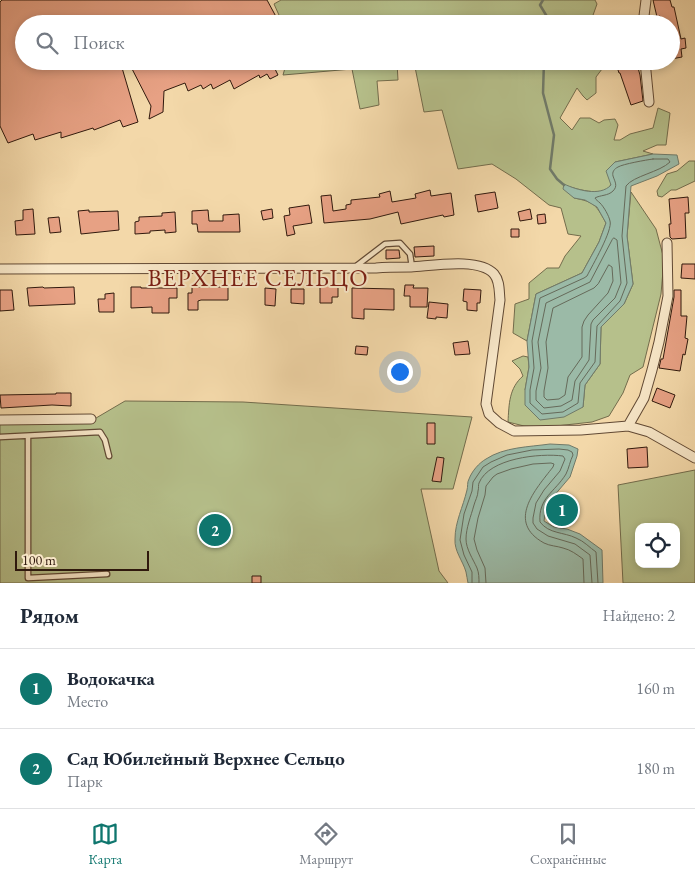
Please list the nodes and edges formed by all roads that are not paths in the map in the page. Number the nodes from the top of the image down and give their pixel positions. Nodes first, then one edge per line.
1 (646, 0) edge
2 (644, 15) edge
3 (646, 70) edge
4 (649, 102) dead end
5 (667, 243) dead end
6 (412, 267) junction
7 (354, 268) junction
8 (0, 269) edge
9 (91, 419) dead end
10 (0, 420) edge
11 (628, 426) junction
12 (28, 436) junction
13 (0, 437) edge
14 (109, 456) dead end
15 (695, 458) edge
16 (107, 574) dead end

1 - 2 street
3 - 4 street
5 - 11 street
6 - 7 street
6 - 7 lane
6 - 11 street
7 - 8 street
9 - 10 street
11 - 15 street
12 - 13 lane
12 - 14 lane
12 - 16 lane

